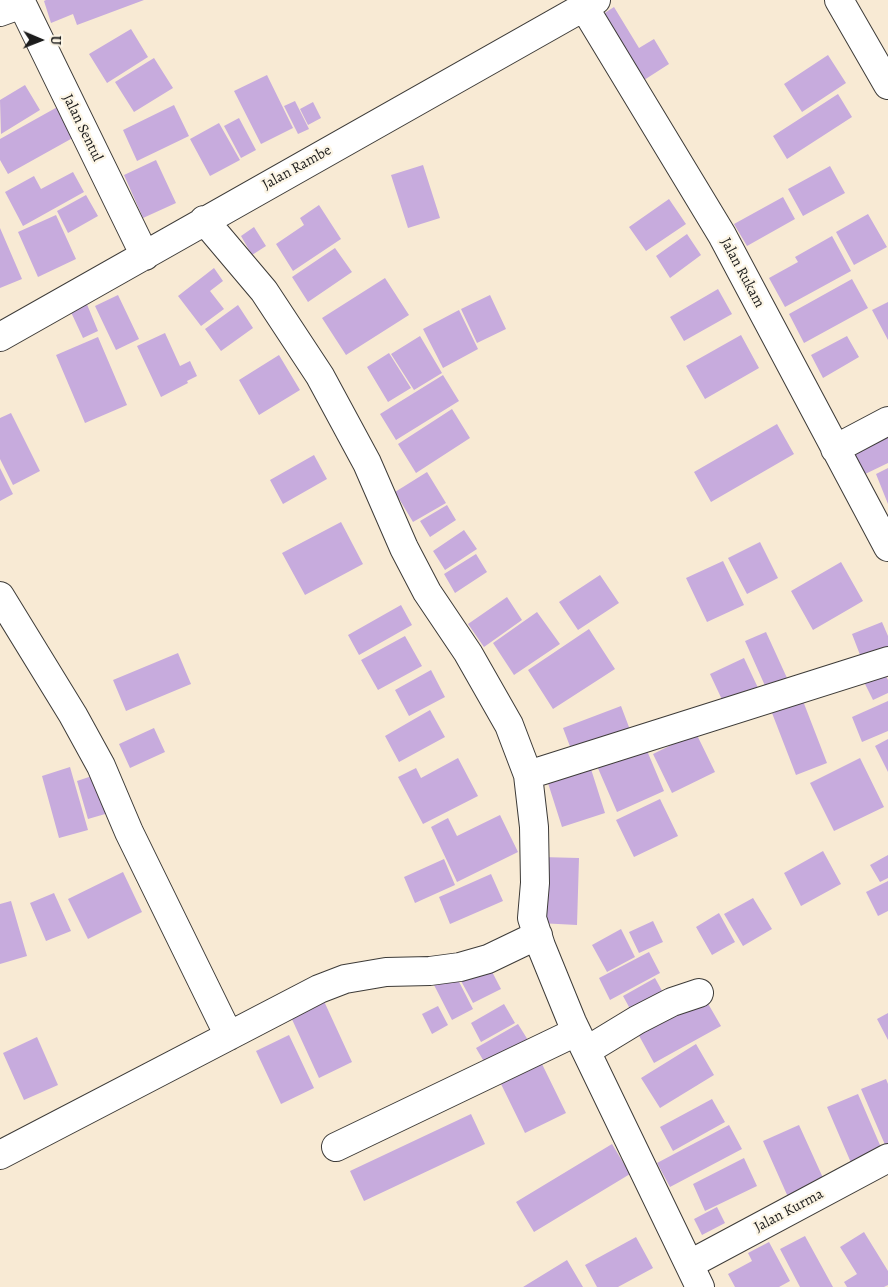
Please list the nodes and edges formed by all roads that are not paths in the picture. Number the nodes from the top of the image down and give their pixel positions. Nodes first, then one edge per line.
1 (839, 0) edge
2 (590, 3) edge
3 (14, 5) edge
4 (888, 85) edge
5 (204, 220) junction
6 (145, 256) junction
7 (0, 338) edge
8 (888, 422) edge
9 (835, 449) junction
10 (888, 547) edge
11 (0, 596) edge
12 (888, 661) edge
13 (528, 775) junction
14 (538, 935) junction
15 (698, 993) dead end
16 (229, 1036) junction
17 (581, 1041) junction
18 (336, 1147) dead end
19 (0, 1156) edge
20 (888, 1158) edge
21 (695, 1276) edge

1 - 4 street
2 - 5 street, Jalan Rambe
2 - 9 street, Jalan Rukam
3 - 6 street, Jalan Sentul
5 - 6 street, Jalan Rambe
5 - 13 street
6 - 7 street, Jalan Rambe
8 - 9 street
9 - 10 street, Jalan Rukam
11 - 16 street
12 - 13 street
13 - 14 street
14 - 16 street
14 - 17 street
15 - 17 street
16 - 19 street
17 - 18 street
17 - 21 street
20 - 21 street, Jalan Kurma

